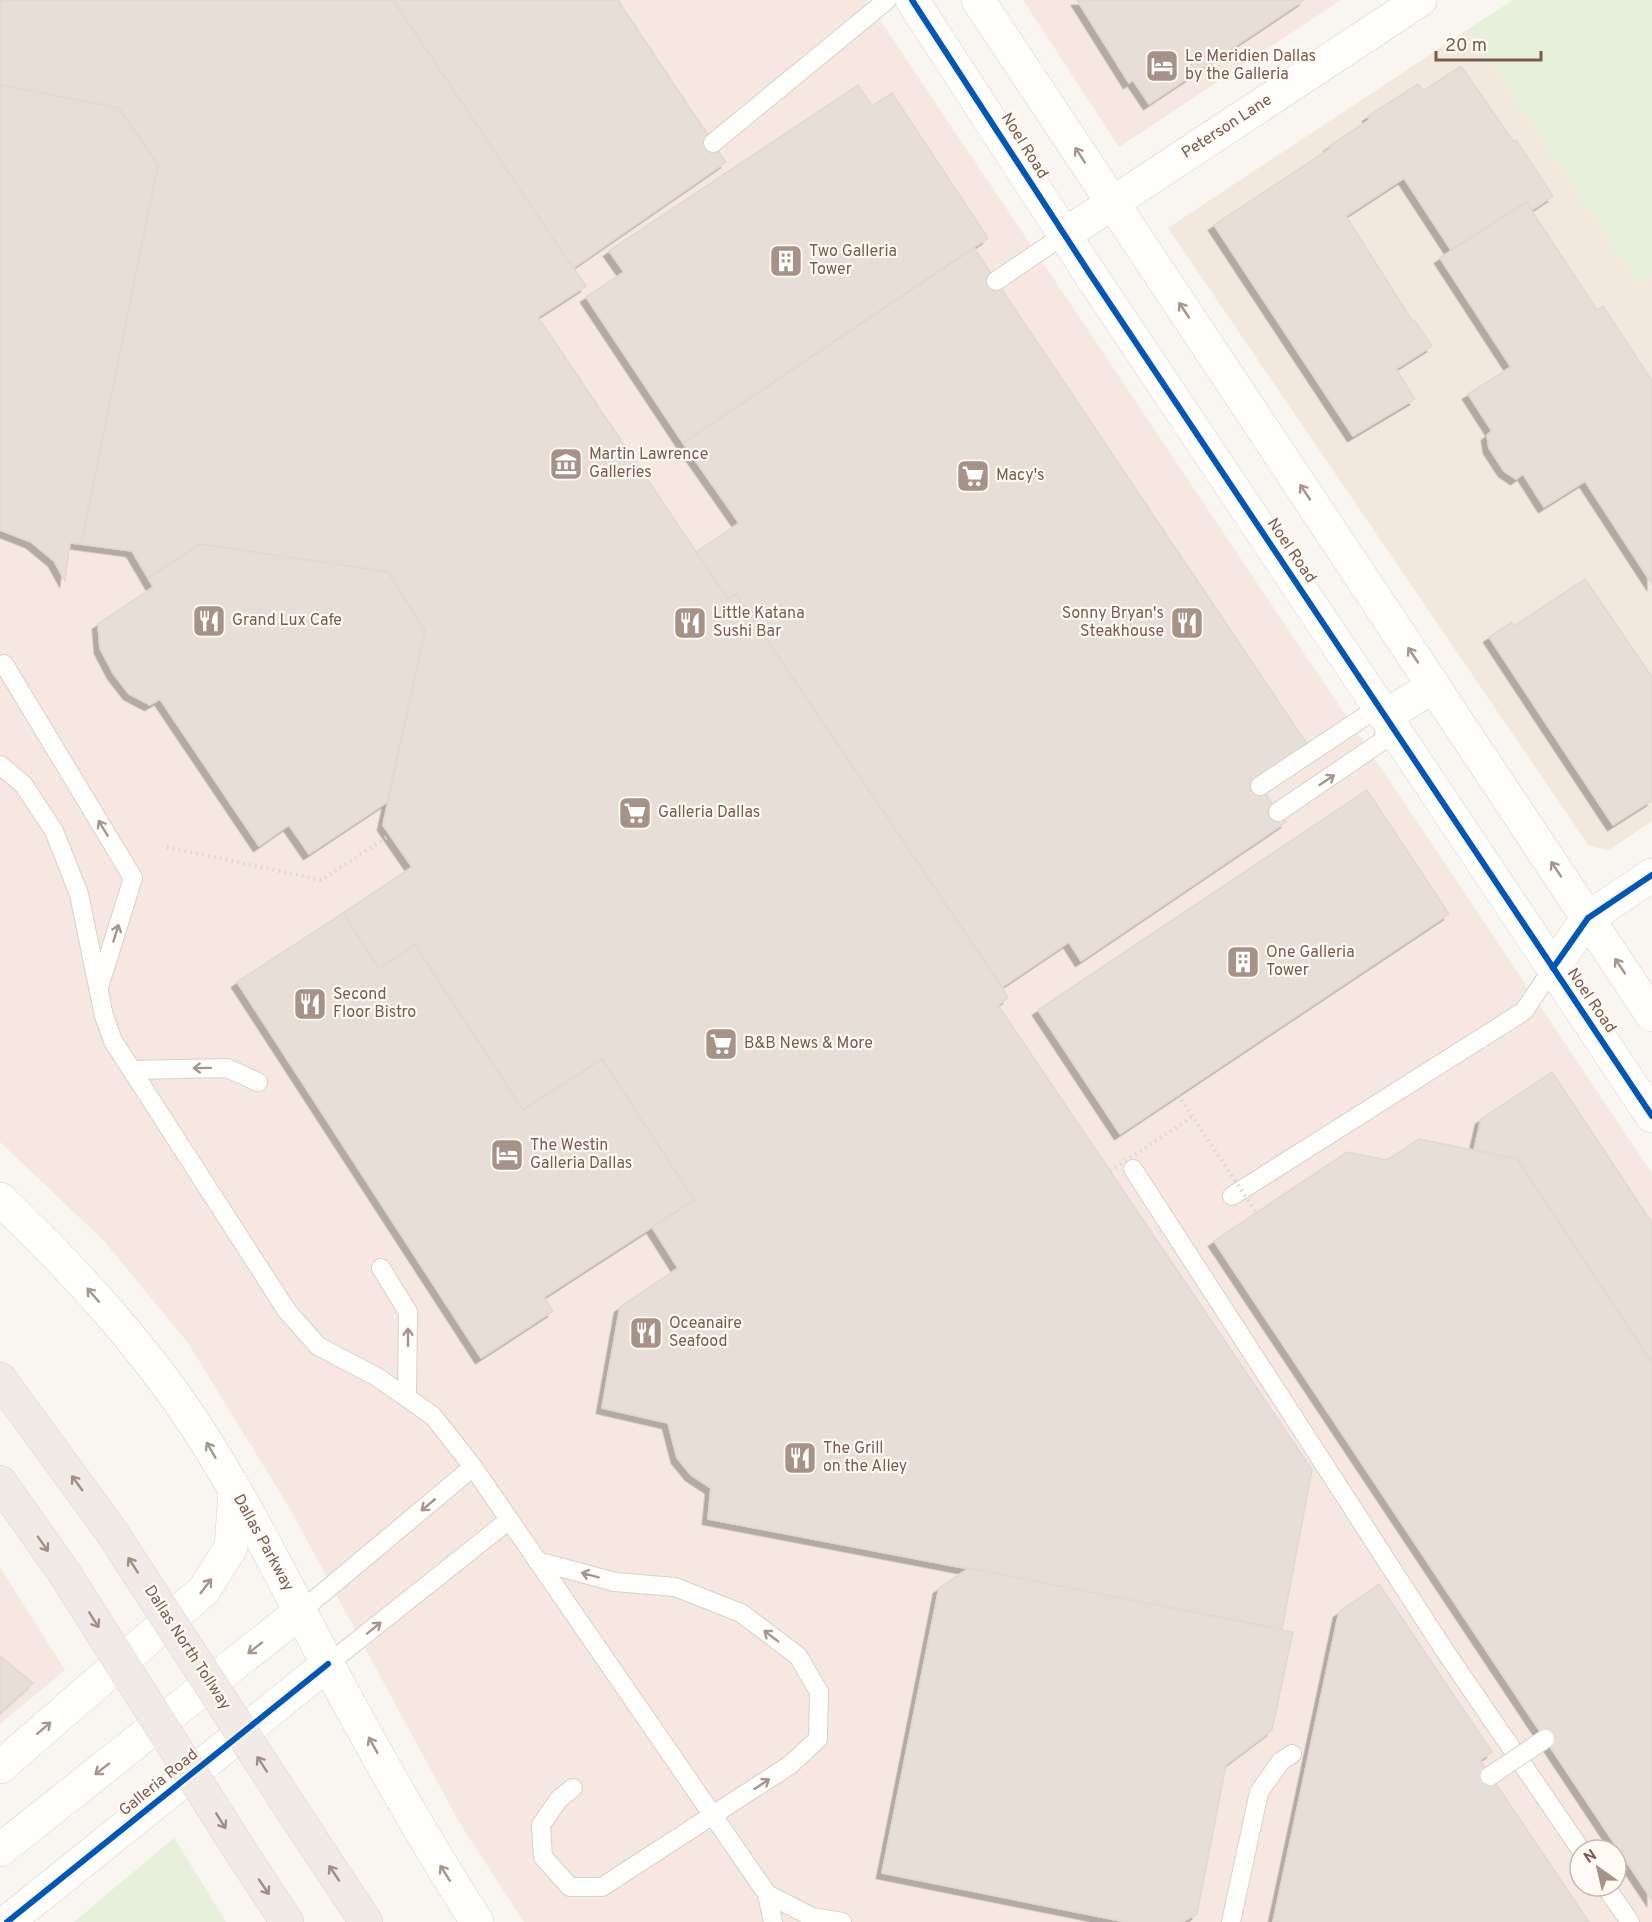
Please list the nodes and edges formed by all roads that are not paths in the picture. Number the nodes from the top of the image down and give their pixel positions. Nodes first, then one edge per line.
1 (887, 0) edge
2 (912, 0) edge
3 (978, 0) edge
4 (1420, 0) edge
5 (713, 143) dead end
6 (1113, 203) junction
7 (1064, 235) junction
8 (996, 281) dead end
9 (4, 664) dead end
10 (1434, 686) junction
11 (1385, 716) junction
12 (0, 765) edge
13 (1260, 786) dead end
14 (1278, 812) dead end
15 (1652, 875) edge
16 (1588, 918) junction
17 (1553, 968) junction
18 (99, 989) junction
19 (1652, 1015) edge
20 (132, 1070) junction
21 (258, 1082) dead end
22 (1652, 1116) edge
23 (1133, 1169) dead end
24 (1232, 1196) dead end
25 (0, 1199) edge
26 (381, 1268) dead end
27 (0, 1379) edge
28 (407, 1396) junction
29 (473, 1467) junction
30 (0, 1482) edge
31 (235, 1492) junction
32 (509, 1520) junction
33 (537, 1561) junction
34 (300, 1612) junction
35 (328, 1664) junction
36 (1545, 1739) dead end
37 (1292, 1754) dead end
38 (0, 1767) edge
39 (1491, 1776) dead end
40 (573, 1788) dead end
41 (713, 1816) junction
42 (1573, 1838) edge
43 (0, 1850) edge
44 (767, 1894) junction
45 (1613, 1898) edge
46 (813, 1919) edge
47 (7, 1922) edge
48 (287, 1922) edge
49 (366, 1922) edge
50 (477, 1922) edge
51 (773, 1922) edge
52 (842, 1922) edge
53 (1231, 1922) edge
54 (1630, 1922) edge

1 - 5 lane
2 - 7 street, Noel Road
6 -> 3 street
4 - 6 street, Peterson Lane
6 - 7 street, Peterson Lane
10 -> 6 street
7 - 8 lane
7 - 11 street, Noel Road
18 -> 9 lane
10 - 11 street
16 -> 10 street
11 - 13 lane
14 -> 11 lane
11 - 17 street, Noel Road
12 - 18 lane
15 - 16 street
16 - 17 street
19 -> 16 street
17 - 22 street, Noel Road
17 - 24 lane
18 - 20 lane
21 -> 20 lane
20 - 28 lane
23 - 42 lane
31 -> 25 street, Dallas Parkway
28 -> 26 lane
49 -> 27 highway, Dallas North Tollway, bridge
28 - 29 lane
29 - 32 lane
29 -> 34 lane
30 -> 48 highway, bridge
31 - 34 street, Dallas Parkway
38 -> 31 street
32 - 33 lane
35 -> 32 lane, Galleria Road
33 - 41 lane
41 -> 33 lane
34 - 35 street, Dallas Parkway
34 -> 43 street
35 - 47 street, Galleria Road
50 -> 35 street, Dallas Parkway
36 - 39 lane, bridge
37 - 53 lane
40 - 41 lane
41 - 44 lane
44 - 46 lane
44 - 51 lane
45 - 54 lane
46 - 52 lane

